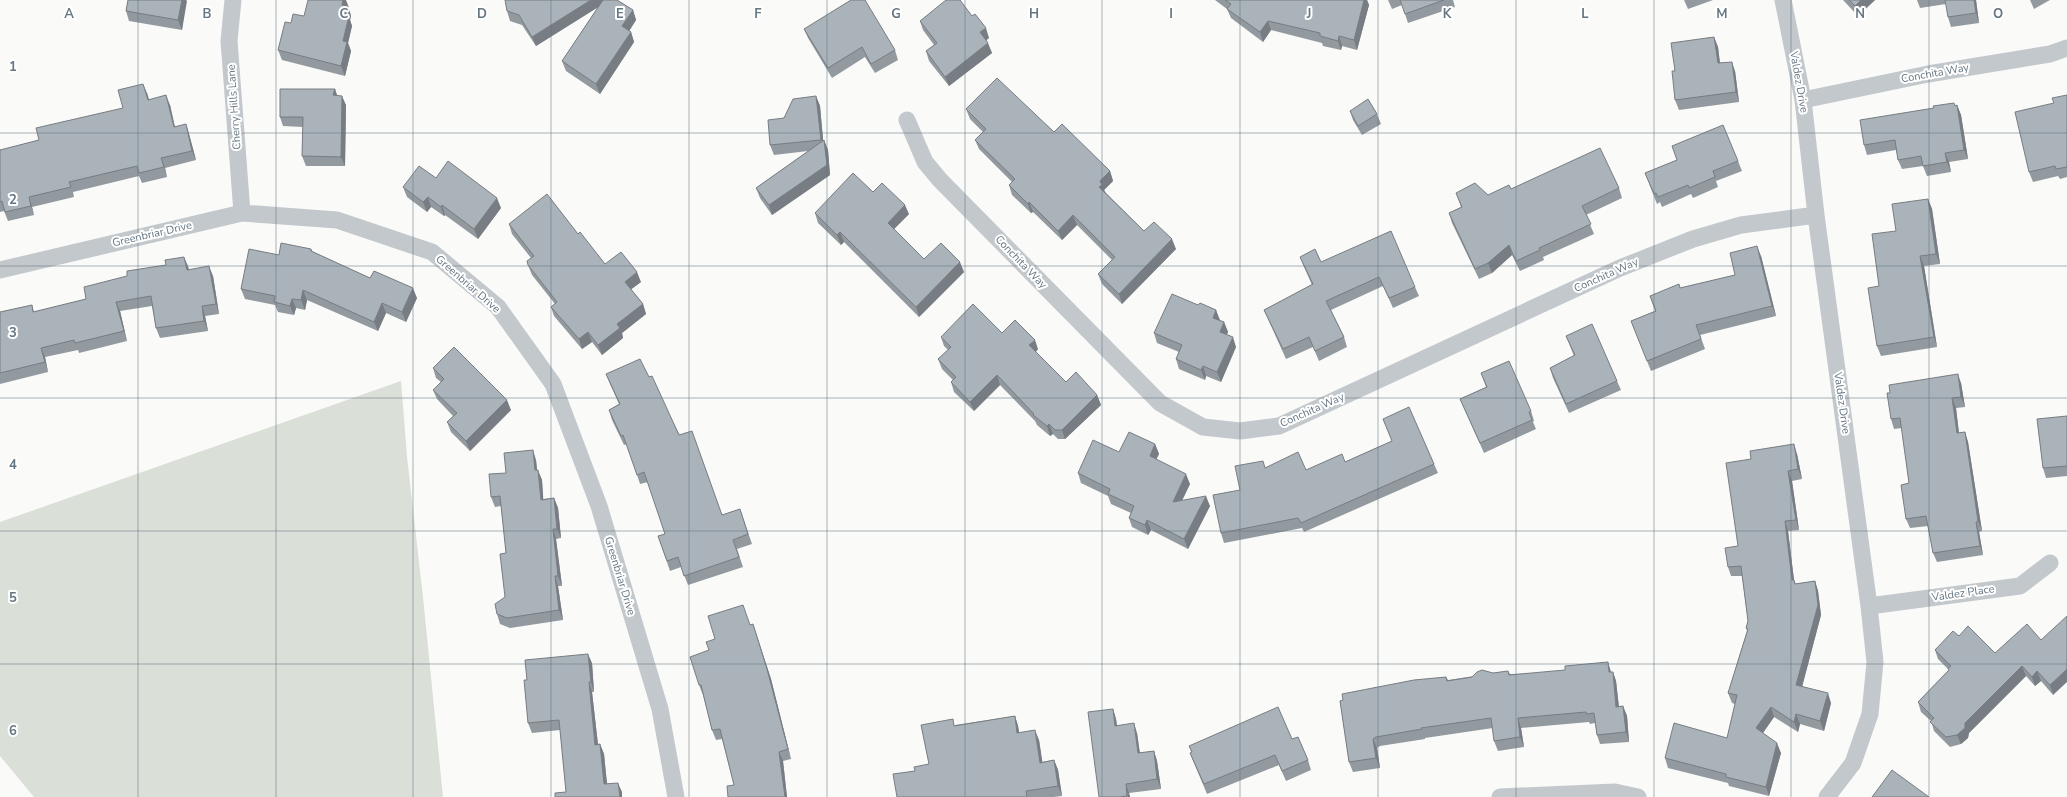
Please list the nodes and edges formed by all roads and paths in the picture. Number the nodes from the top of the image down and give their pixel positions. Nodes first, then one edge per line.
1 (233, 0) edge
2 (1783, 0) edge
3 (2067, 48) edge
4 (1803, 100) junction
5 (907, 120) dead end
6 (242, 213) junction
7 (1816, 215) junction
8 (0, 270) edge
9 (2050, 563) dead end
10 (1869, 606) junction
11 (676, 797) edge
12 (1500, 797) edge
13 (1638, 797) edge
14 (1827, 797) edge

1 - 6 street, Cherry Hills Lane
2 - 4 street, Valdez Drive
3 - 4 street, Conchita Way
4 - 7 street, Valdez Drive
5 - 7 street, Conchita Way
6 - 8 street, Greenbriar Drive
6 - 11 street, Greenbriar Drive
7 - 10 street, Valdez Drive
9 - 10 street, Valdez Place
10 - 14 street, Valdez Drive
12 - 13 street

